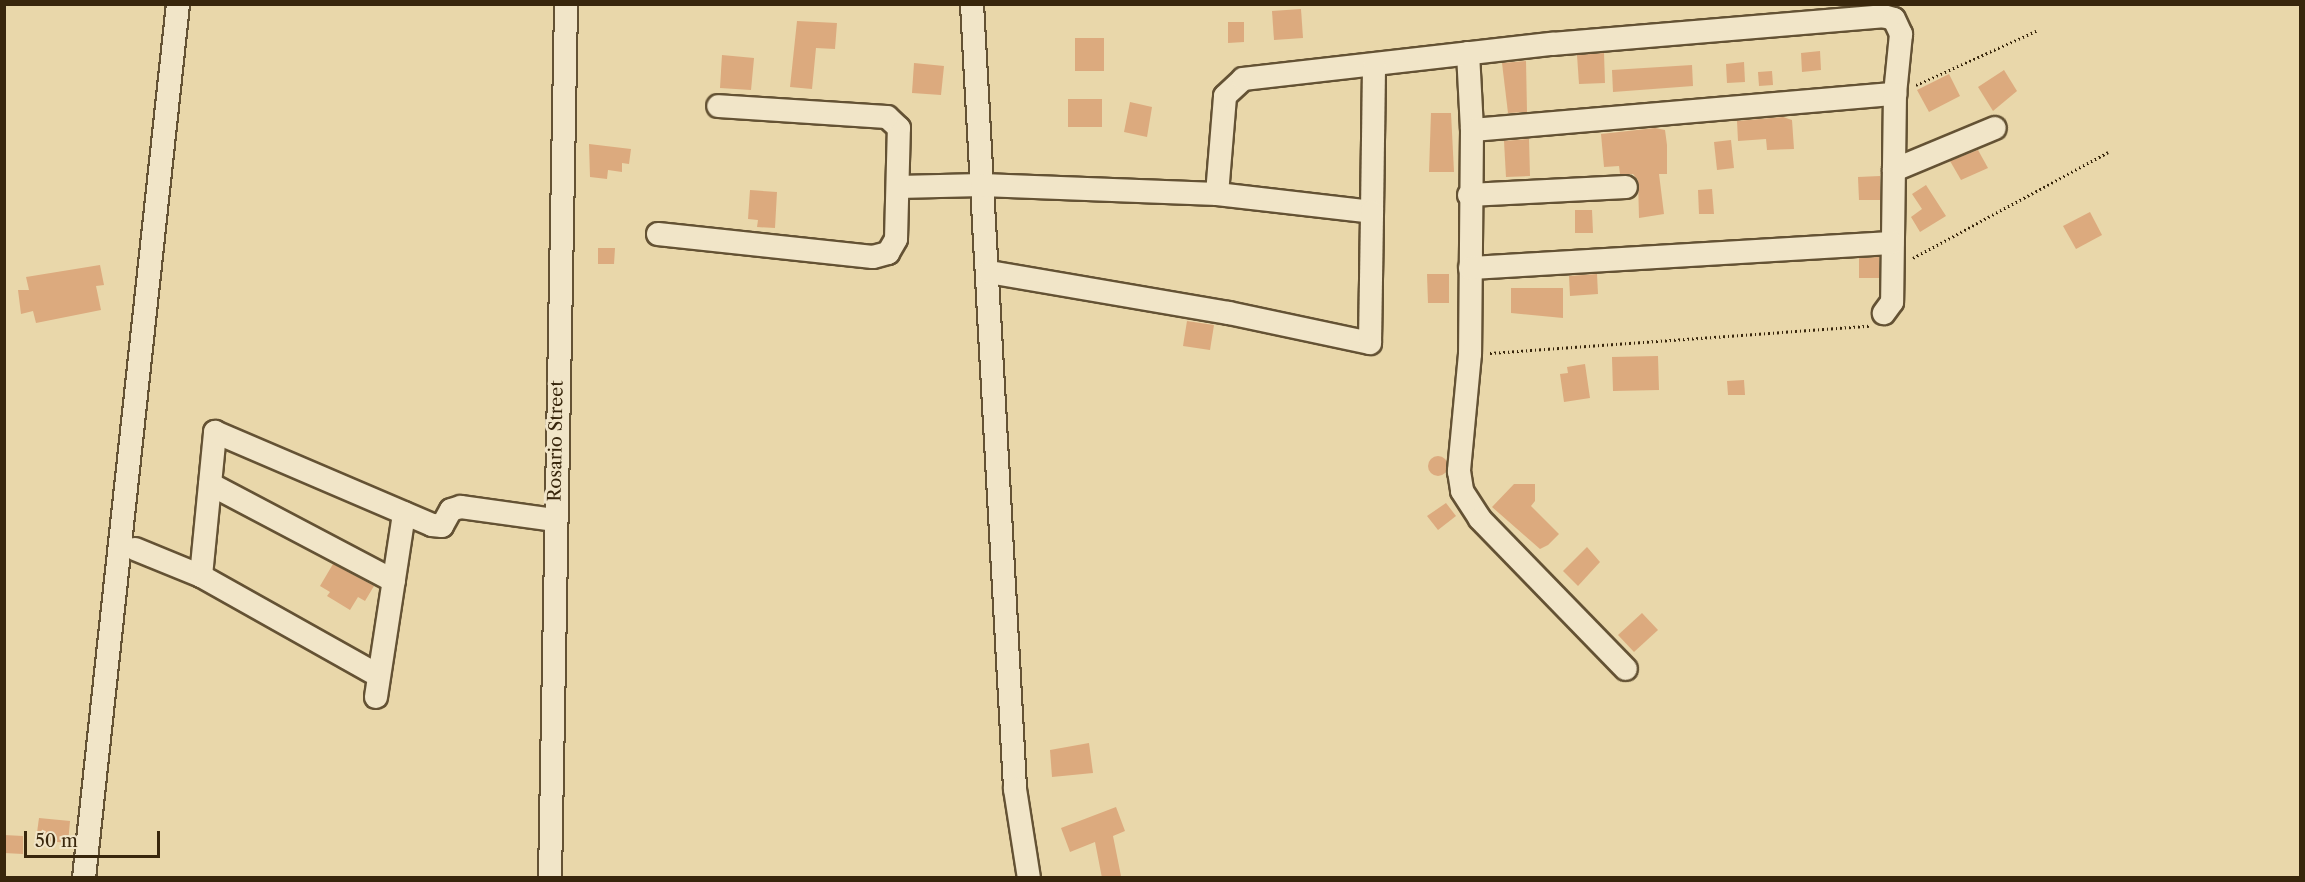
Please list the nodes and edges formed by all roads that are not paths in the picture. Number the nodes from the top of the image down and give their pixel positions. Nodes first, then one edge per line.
1 (178, 4) edge
2 (566, 4) edge
3 (972, 4) edge
4 (1468, 54) junction
5 (1374, 66) junction
6 (1895, 94) junction
7 (718, 106) dead end
8 (1995, 128) dead end
9 (1472, 130) junction
10 (1894, 170) junction
11 (982, 184) junction
12 (898, 187) junction
13 (1626, 188) dead end
14 (1217, 194) junction
15 (1469, 195) junction
16 (1372, 212) junction
17 (658, 234) dead end
18 (1892, 243) junction
19 (1470, 268) junction
20 (989, 272) junction
21 (1884, 314) road end
22 (210, 484) junction
23 (404, 513) junction
24 (555, 520) junction
25 (135, 549) dead end
26 (201, 576) junction
27 (394, 581) junction
28 (1626, 669) dead end
29 (84, 878) edge
30 (550, 878) edge
31 (1029, 878) edge

1 - 29 street
2 - 24 street, Rosario Street
3 - 11 street
4 - 5 street
4 - 6 street
4 - 9 street
5 - 14 street
5 - 16 street
6 - 9 street
6 - 10 street
7 - 12 street
8 - 10 street
9 - 15 street
10 - 18 street
11 - 12 street
11 - 14 street
11 - 20 street
12 - 17 street
13 - 15 street
14 - 16 street
15 - 19 street
16 - 20 street
18 - 19 street
18 - 21 street
19 - 28 street
20 - 31 street
22 - 23 street
22 - 26 street
22 - 27 street
23 - 24 street
23 - 27 street
24 - 30 street, Rosario Street
25 - 26 street
26 - 27 street

